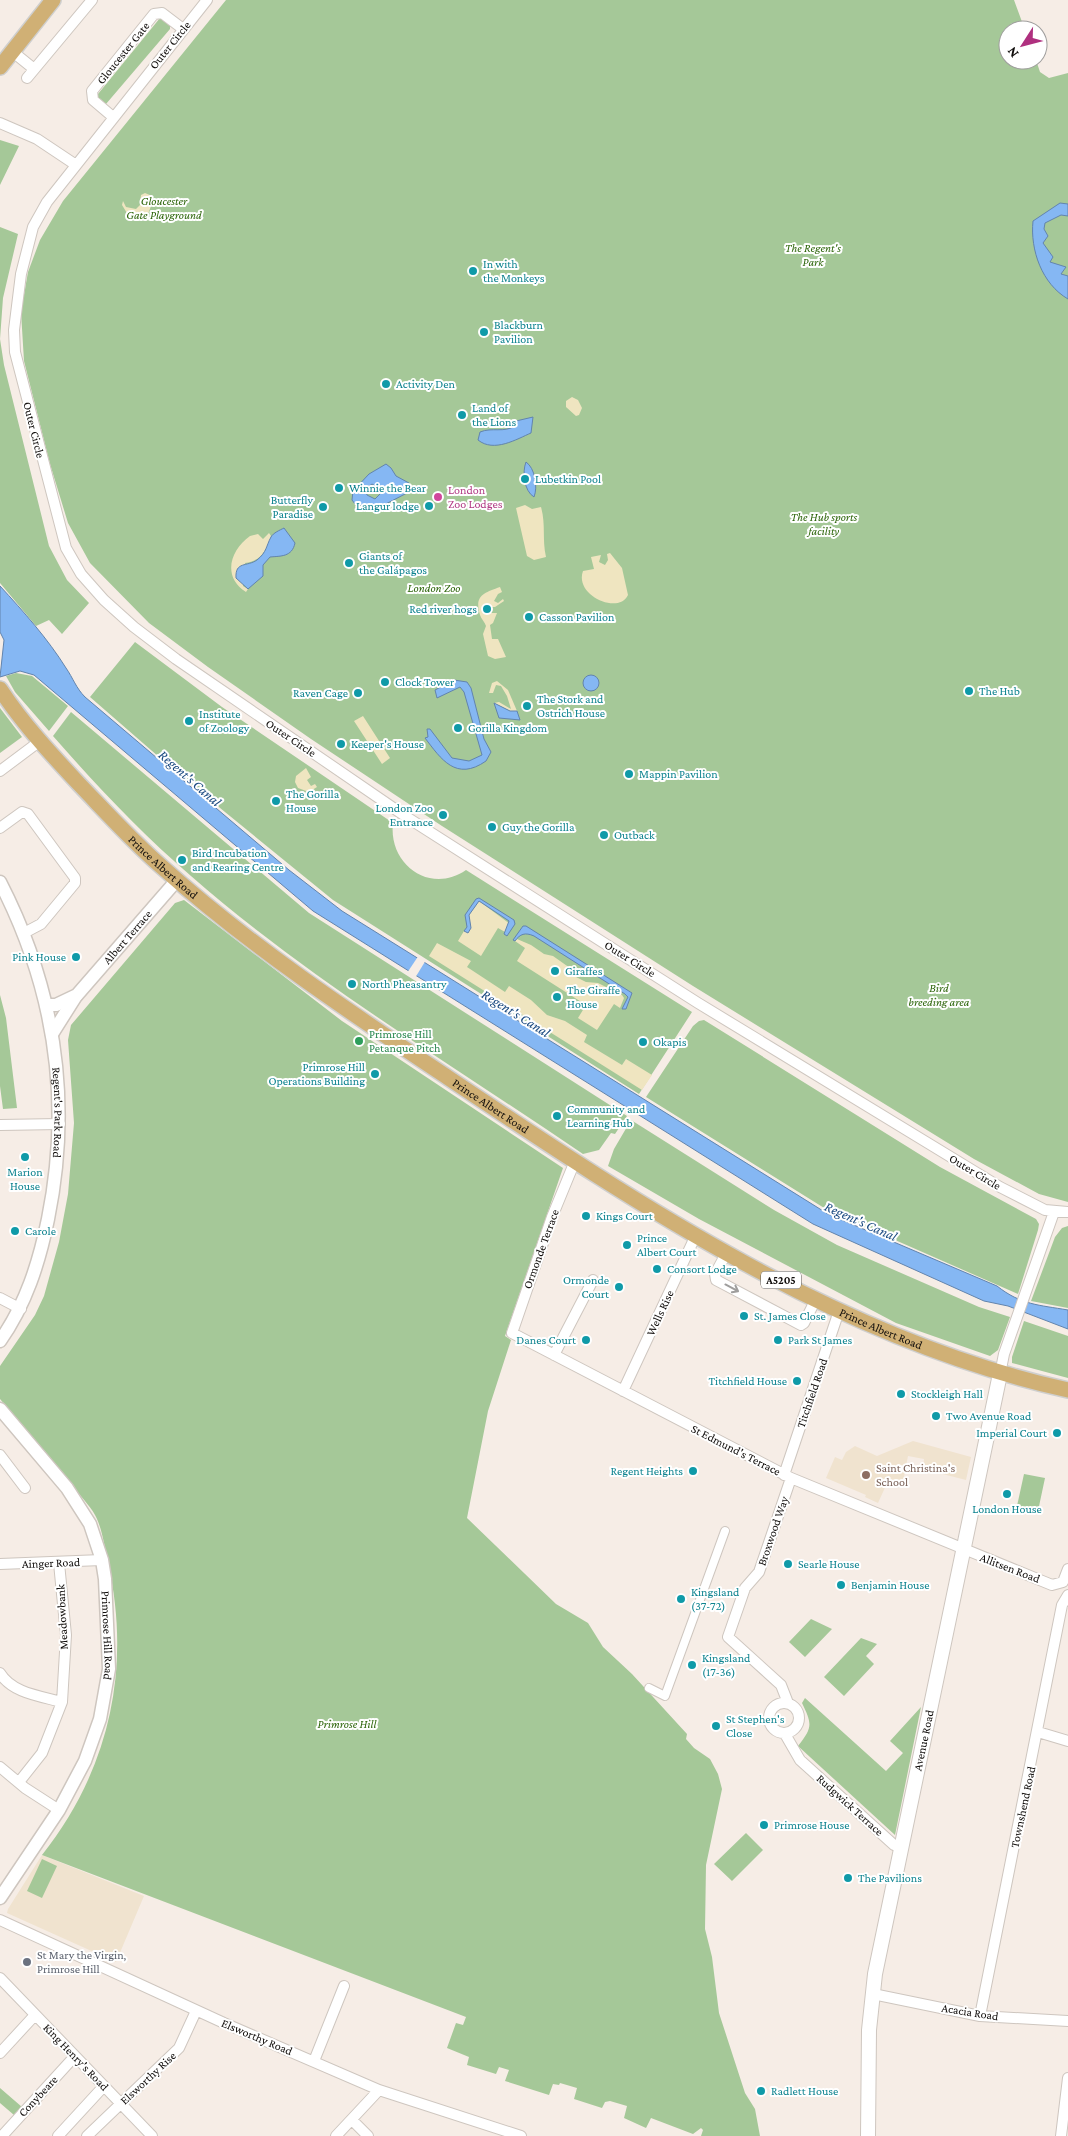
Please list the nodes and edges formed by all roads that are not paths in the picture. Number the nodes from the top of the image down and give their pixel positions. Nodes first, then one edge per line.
1 (54, 0) edge
2 (92, 0) edge
3 (207, 0) edge
4 (183, 29) junction
5 (13, 52) junction
6 (0, 68) edge
7 (34, 69) junction
8 (27, 78) dead end
9 (113, 117) junction
10 (0, 123) edge
11 (76, 165) junction
12 (0, 689) edge
13 (40, 741) junction
14 (0, 771) edge
15 (0, 828) edge
16 (177, 880) junction
17 (0, 882) edge
18 (24, 933) junction
19 (77, 995) junction
20 (47, 1005) junction
21 (52, 1034) junction
22 (60, 1124) junction
23 (0, 1125) edge
24 (575, 1162) junction
25 (1054, 1212) junction
26 (1068, 1212) edge
27 (696, 1235) junction
28 (727, 1252) junction
29 (593, 1280) dead end
30 (0, 1298) edge
31 (816, 1299) junction
32 (20, 1309) junction
33 (839, 1311) junction
34 (516, 1335) joint
35 (0, 1341) edge
36 (554, 1355) junction
37 (1000, 1374) junction
38 (1068, 1390) edge
39 (623, 1392) junction
40 (0, 1409) edge
41 (0, 1455) edge
42 (788, 1477) junction
43 (25, 1488) dead end
44 (725, 1531) dead end
45 (963, 1550) junction
46 (102, 1560) junction
47 (59, 1563) junction
48 (0, 1564) edge
49 (1068, 1569) edge
50 (1066, 1597) edge
51 (0, 1673) edge
52 (649, 1688) dead end
53 (62, 1702) junction
54 (788, 1703) junction
55 (1038, 1732) junction
56 (784, 1734) junction
57 (1068, 1741) edge
58 (0, 1767) edge
59 (19, 1782) junction
60 (59, 1810) junction
61 (901, 1848) junction
62 (0, 1898) edge
63 (0, 1920) edge
64 (0, 1978) edge
65 (344, 1986) dead end
66 (873, 1994) junction
67 (196, 2011) junction
68 (35, 2015) junction
69 (980, 2016) junction
70 (1068, 2021) edge
71 (0, 2054) edge
72 (75, 2056) junction
73 (314, 2061) junction
74 (1068, 2078) edge
75 (104, 2086) junction
76 (379, 2090) junction
77 (121, 2103) junction
78 (352, 2120) junction
79 (2, 2136) edge
80 (58, 2136) edge
81 (87, 2136) edge
82 (152, 2136) edge
83 (336, 2136) edge
84 (368, 2136) edge
85 (521, 2136) edge
86 (868, 2136) edge
87 (1061, 2136) edge

1 - 5 main road
2 - 7 street
3 - 4 street, Outer Circle
4 - 9 street, Outer Circle
4 - 9 street, Gloucester Gate
5 - 6 main road
5 - 7 street
7 - 8 street
9 - 11 street, Outer Circle
10 - 11 street
11 - 25 street, Outer Circle
12 - 13 main road, Prince Albert Road / A5205
13 - 14 street
13 - 16 main road, Prince Albert Road / A5205
15 - 18 street
16 - 19 street, Albert Terrace
16 - 24 main road, Prince Albert Road / A5205
17 - 18 street, Regent's Park Road
18 - 20 street, Regent's Park Road
19 - 20 street, Albert Terrace
19 - 21 street, Albert Terrace
20 - 21 street, Regent's Park Road
21 - 22 street, Regent's Park Road
22 - 23 street
22 - 32 street, Regent's Park Road
24 - 27 main road, Prince Albert Road / A5205
24 - 34 street, Ormonde Terrace
25 - 26 street, Outer Circle
25 - 37 street, Avenue Road
27 - 28 main road, Prince Albert Road / A5205
27 - 39 street, Wells Rise
28 - 31 main road, Prince Albert Road / A5205
28 -> 31 street
29 - 36 street
30 - 32 street
31 - 33 main road, Prince Albert Road / A5205
32 - 35 street, Regent's Park Road
33 - 37 main road, Prince Albert Road / A5205
33 - 42 street, Titchfield Road
34 - 36 street, St Edmund's Terrace
36 - 39 street, St Edmund's Terrace
37 - 38 main road, Prince Albert Road / A5205
37 - 45 main road, Avenue Road
39 - 42 street, St Edmund's Terrace
40 - 46 street, Primrose Hill Road
41 - 43 street
42 - 45 street, St Edmund's Terrace
42 - 54 street, Broxwood Way
44 - 52 street
45 - 49 street, Allitsen Road
45 - 61 main road, Avenue Road
46 - 47 street, Ainger Road
46 - 60 street, Primrose Hill Road
47 - 48 street, Ainger Road
47 - 53 street, Meadowbank
50 - 55 street, Townshend Road
51 - 53 street
53 - 59 street, Meadowbank
54 - 56 street
54 - 56 street
55 - 57 street
55 - 69 street, Townshend Road
56 - 61 street, Rudgwick Terrace
58 - 59 street
59 - 60 street
60 - 62 street, Primrose Hill Road
61 - 66 main road, Avenue Road
63 - 67 street, Elsworthy Road
64 - 68 street, King Henry's Road
65 - 73 street
66 - 69 street, Acacia Road
66 - 86 main road, Avenue Road
67 - 73 street, Elsworthy Road
67 - 77 street, Elsworthy Rise
68 - 71 street
68 - 72 street, King Henry's Road
69 - 70 street, Acacia Road
72 - 75 street, King Henry's Road
72 - 79 street, Conybeare
73 - 76 street, Elsworthy Road
74 - 87 street
75 - 77 street, King Henry's Road
75 - 80 street
76 - 78 street
76 - 85 street, Elsworthy Road
77 - 81 street, Elsworthy Rise
77 - 82 street, King Henry's Road
78 - 83 street
78 - 84 street

